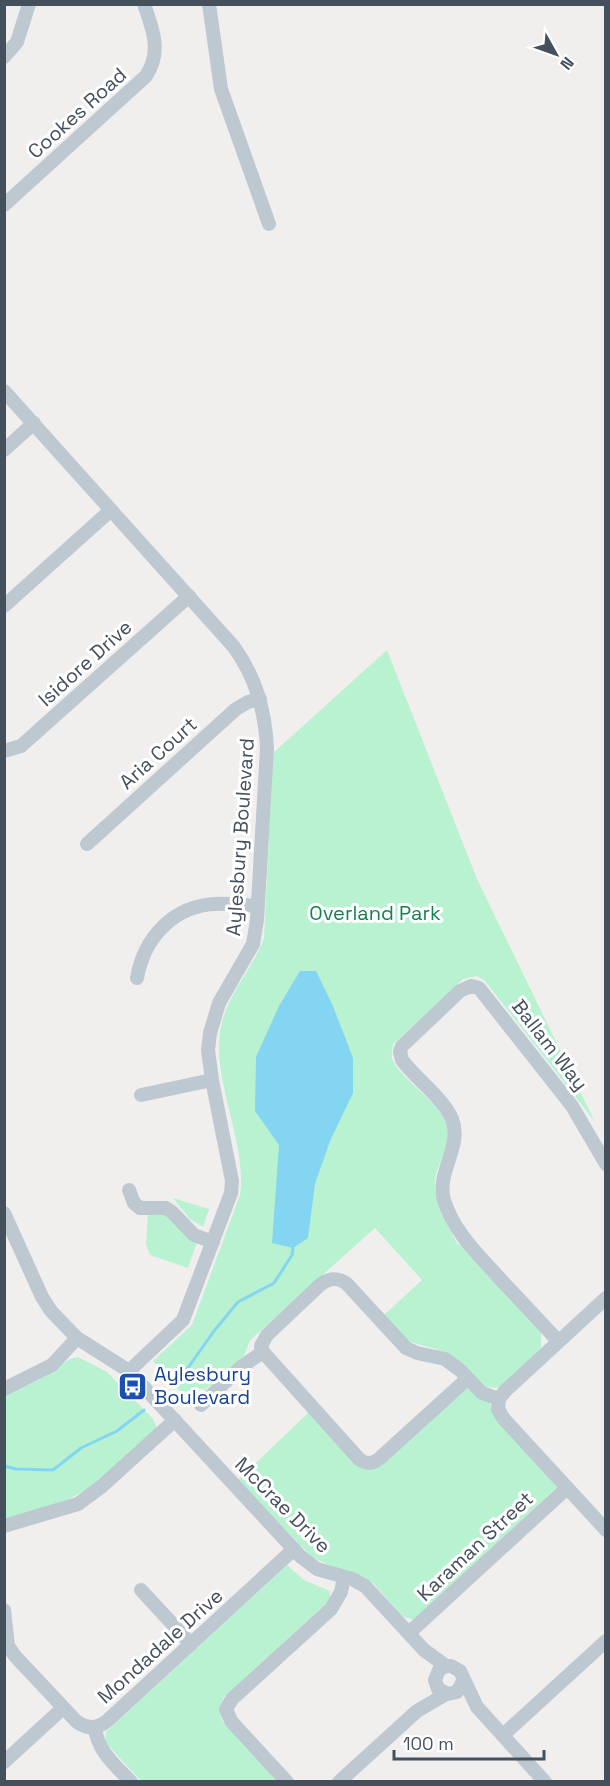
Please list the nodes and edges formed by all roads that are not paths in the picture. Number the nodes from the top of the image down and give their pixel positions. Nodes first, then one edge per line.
1 (29, 4) edge
2 (144, 4) edge
3 (209, 4) edge
4 (4, 57) edge
5 (6, 199) edge
6 (269, 224) dead end
7 (4, 391) edge
8 (34, 423) junction
9 (4, 450) edge
10 (111, 510) junction
11 (189, 596) junction
12 (4, 606) edge
13 (260, 699) junction
14 (4, 751) edge
15 (87, 844) dead end
16 (257, 906) junction
17 (137, 978) dead end
18 (212, 1080) junction
19 (141, 1095) dead end
20 (606, 1164) edge
21 (129, 1190) dead end
22 (4, 1213) edge
23 (213, 1242) junction
24 (606, 1298) edge
25 (77, 1338) junction
26 (558, 1341) junction
27 (262, 1352) junction
28 (129, 1371) junction
29 (467, 1379) junction
30 (4, 1389) edge
31 (499, 1400) junction
32 (201, 1405) dead end
33 (175, 1420) junction
34 (567, 1488) junction
35 (4, 1526) edge
36 (606, 1530) edge
37 (294, 1549) junction
38 (344, 1577) junction
39 (358, 1582) junction
40 (141, 1590) dead end
41 (331, 1609) junction
42 (4, 1610) edge
43 (409, 1633) junction
44 (6, 1637) edge
45 (606, 1641) edge
46 (191, 1644) junction
47 (424, 1650) junction
48 (446, 1666) junction
49 (435, 1678) junction
50 (463, 1681) junction
51 (447, 1694) junction
52 (477, 1707) junction
53 (63, 1708) junction
54 (417, 1711) junction
55 (95, 1727) junction
56 (503, 1735) junction
57 (4, 1762) edge
58 (131, 1782) edge
59 (287, 1782) edge
60 (339, 1782) edge
61 (545, 1782) edge

1 - 4 street
2 - 5 street, Cookes Road
3 - 6 street
7 - 8 street, Aylesbury Boulevard
8 - 9 street
8 - 10 street, Aylesbury Boulevard
10 - 11 street, Aylesbury Boulevard
10 - 12 street
11 - 13 street, Aylesbury Boulevard
11 - 14 street, Isidore Drive
13 - 15 street, Aria Court
13 - 16 street, Aylesbury Boulevard
16 - 17 street
16 - 18 street, Aylesbury Boulevard
18 - 19 street
18 - 23 street, Aylesbury Boulevard
20 - 26 street, Ballam Way
21 - 23 street
22 - 25 street, McCrae Drive
23 - 28 street, Aylesbury Boulevard
24 - 26 street
25 - 28 street, McCrae Drive
25 - 30 street
26 - 31 street
27 - 29 street
27 - 29 street
27 - 32 street
28 - 33 street, McCrae Drive
29 - 31 street
31 - 34 street
33 - 35 street
33 - 37 street, McCrae Drive
34 - 36 street
34 - 43 street, Karaman Street
37 - 38 street, McCrae Drive
37 - 46 street, Mondadale Drive
38 - 39 street, McCrae Drive
38 - 41 street
39 - 41 street
39 - 43 street, McCrae Drive
40 - 46 street
41 - 59 street
42 - 44 street, Mondadale Drive
43 - 47 street, McCrae Drive
44 - 53 street, Mondadale Drive
45 - 56 street
46 - 55 street, Mondadale Drive
47 - 48 street, McCrae Drive
47 - 49 street, McCrae Drive
48 - 49 street
48 - 50 street
49 - 51 street
49 - 54 street
50 - 51 street
50 - 52 street
51 - 52 street
51 - 54 street
52 - 56 street
53 - 55 street, Mondadale Drive
53 - 57 street
54 - 60 street
55 - 58 street
56 - 61 street

